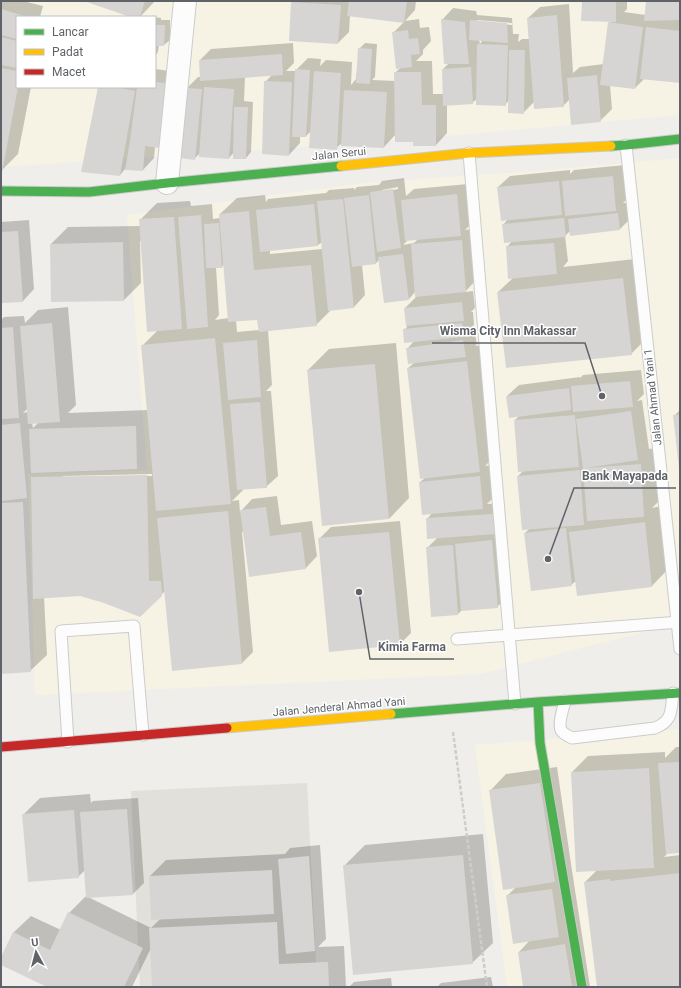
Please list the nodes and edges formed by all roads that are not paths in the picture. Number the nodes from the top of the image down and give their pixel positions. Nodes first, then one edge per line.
1 (185, 1) edge
2 (680, 139) edge
3 (626, 145) junction
4 (469, 154) junction
5 (167, 183) junction
6 (1, 191) edge
7 (679, 622) edge
8 (509, 636) junction
9 (457, 639) dead end
10 (680, 649) edge
11 (677, 693) edge
12 (565, 700) junction
13 (538, 702) junction
14 (515, 704) junction
15 (143, 736) junction
16 (68, 742) junction
17 (1, 747) edge
18 (582, 987) edge

1 - 5 street
2 - 3 main road, Jalan Serui
3 - 4 main road, Jalan Serui
3 - 7 lane, Jalan Ahmad Yani 1
4 - 5 main road, Jalan Serui
4 - 8 lane
5 - 6 main road, Jalan Serui
7 - 8 lane
7 - 10 lane, Jalan Ahmad Yani 1
8 - 9 lane
8 - 14 lane
11 - 12 main road, Jalan Jenderal Ahmad Yani
11 - 12 lane
12 - 13 main road, Jalan Jenderal Ahmad Yani
13 - 14 main road, Jalan Jenderal Ahmad Yani
13 - 18 main road
14 - 15 main road, Jalan Jenderal Ahmad Yani
15 - 16 main road, Jalan Jenderal Ahmad Yani
15 - 16 lane
16 - 17 main road, Jalan Jenderal Ahmad Yani

